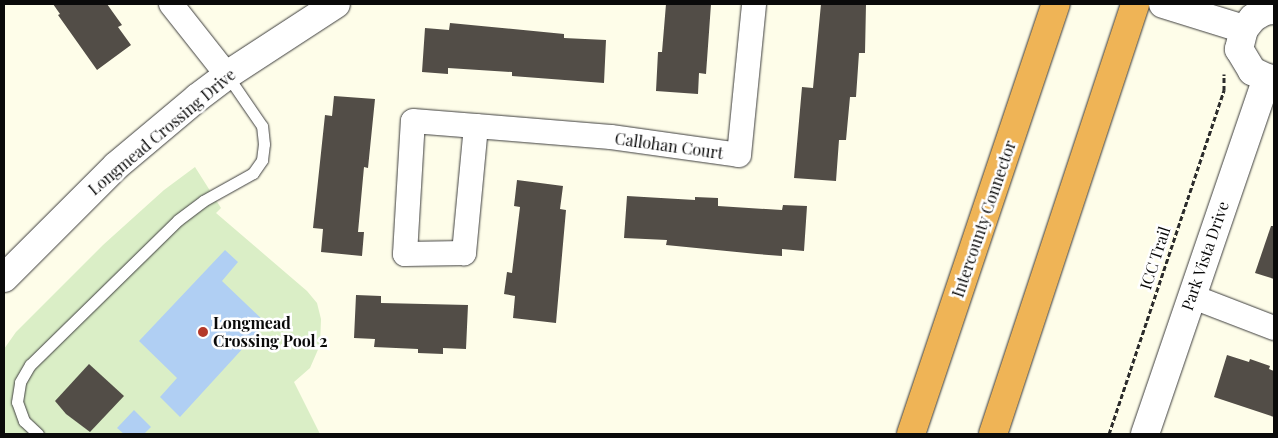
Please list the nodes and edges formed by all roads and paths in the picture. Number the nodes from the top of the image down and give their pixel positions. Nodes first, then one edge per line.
1 (171, 4) edge
2 (336, 4) edge
3 (754, 4) edge
4 (1056, 4) edge
5 (1135, 4) edge
6 (1163, 4) edge
7 (1274, 10) edge
8 (1244, 29) junction
9 (227, 74) junction
10 (1270, 79) edge
11 (1224, 90) dead end
12 (476, 126) junction
13 (4, 278) edge
14 (1190, 296) junction
15 (1274, 328) edge
16 (38, 434) edge
17 (911, 434) edge
18 (993, 434) edge
19 (1109, 434) edge
20 (1145, 434) edge

1 - 9 street
2 - 9 street, Longmead Crossing Drive
3 - 12 street, Callohan Court
4 - 17 highway, Intercounty Connector
5 - 18 highway
6 - 8 street
7 - 8 street
8 - 10 street
9 - 13 street, Longmead Crossing Drive
9 - 16 lane
10 - 14 street, Park Vista Drive
11 - 19 path, ICC Trail
12 - 12 street, Callohan Court
14 - 15 street
14 - 20 street, Park Vista Drive

